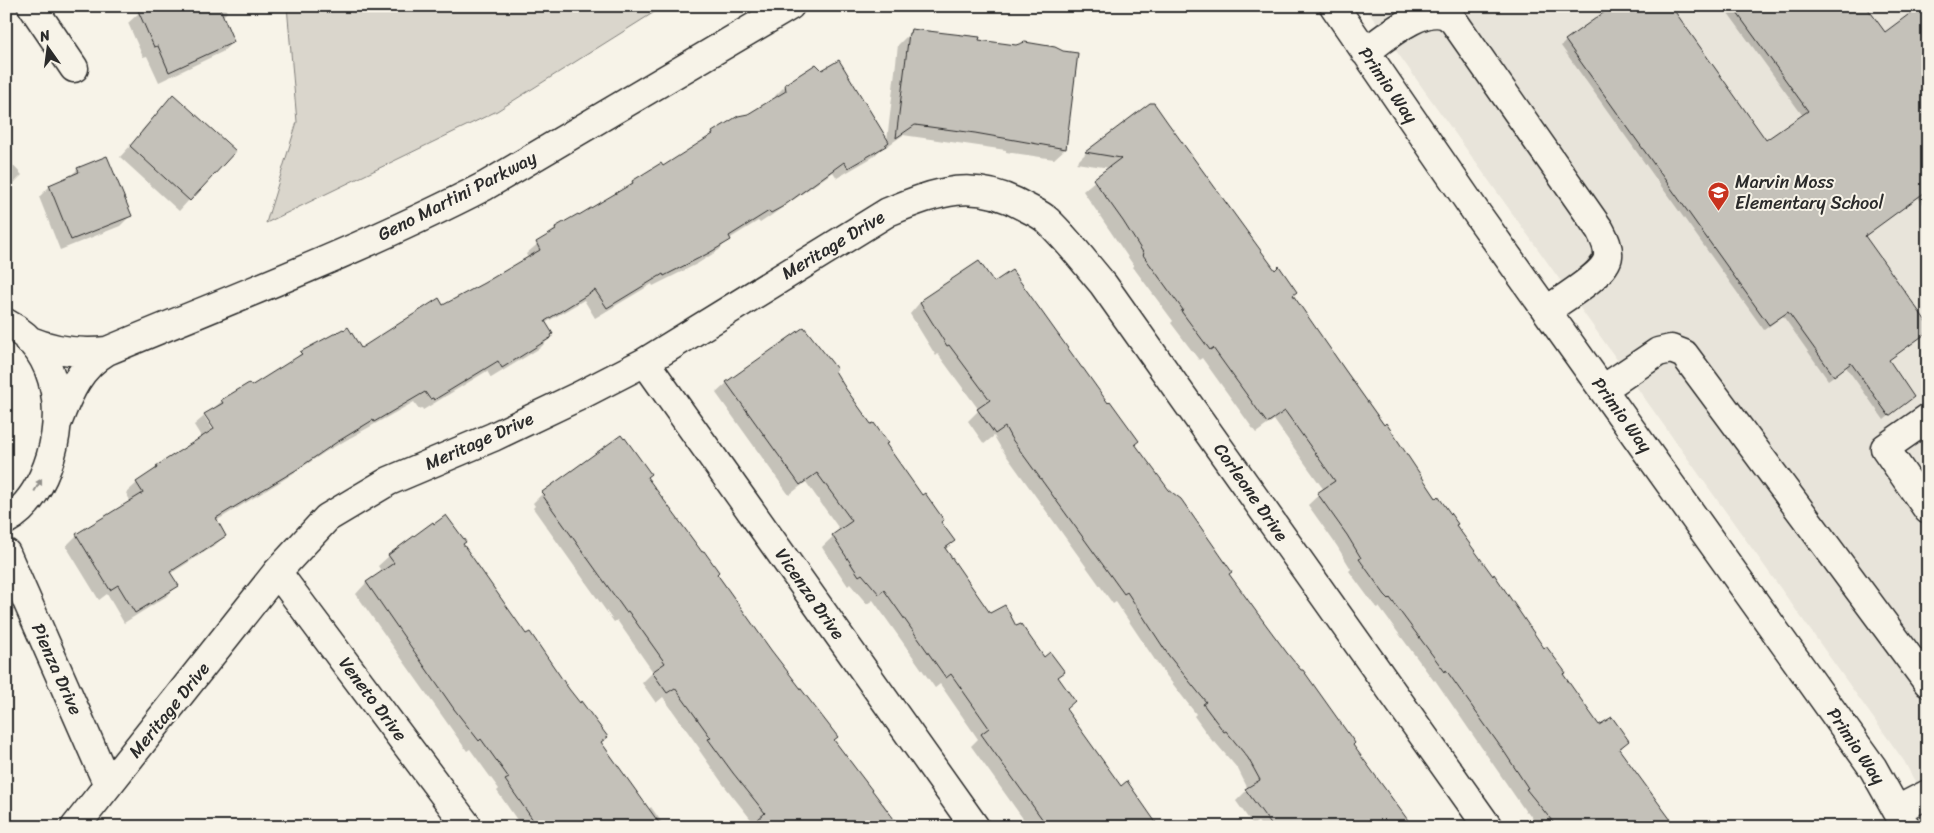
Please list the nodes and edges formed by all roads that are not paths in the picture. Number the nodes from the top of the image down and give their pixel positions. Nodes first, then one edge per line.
1 (32, 6) edge
2 (790, 6) edge
3 (1334, 6) edge
4 (1365, 52) junction
5 (74, 68) dead end
6 (984, 192) joint
7 (1547, 310) junction
8 (6, 324) edge
9 (28, 340) junction
10 (107, 351) junction
11 (645, 362) junction
12 (1603, 389) junction
13 (1928, 418) edge
14 (58, 421) junction
15 (1928, 510) edge
16 (6, 520) edge
17 (6, 553) edge
18 (278, 572) junction
19 (1928, 683) edge
20 (108, 785) junction
21 (1928, 794) edge
22 (1901, 818) edge
23 (75, 827) edge
24 (468, 827) edge
25 (975, 827) edge
26 (1488, 827) edge

1 - 5 street
2 - 10 street, Geno Martini Parkway
3 - 4 street, Primio Way
4 - 7 street, Primio Way
4 - 7 street
6 - 11 street, Meritage Drive
6 - 26 street, Corleone Drive
7 - 12 street, Primio Way
8 - 9 street
9 - 10 street
9 - 14 street
10 - 14 street
11 - 18 street, Meritage Drive
11 - 25 street, Vicenza Drive
12 - 19 street
12 - 22 street, Primio Way
13 - 15 street
16 -> 14 street
17 - 20 street, Pienza Drive
18 - 20 street, Meritage Drive
18 - 24 street, Veneto Drive
20 - 23 street, Meritage Drive
21 - 22 street

